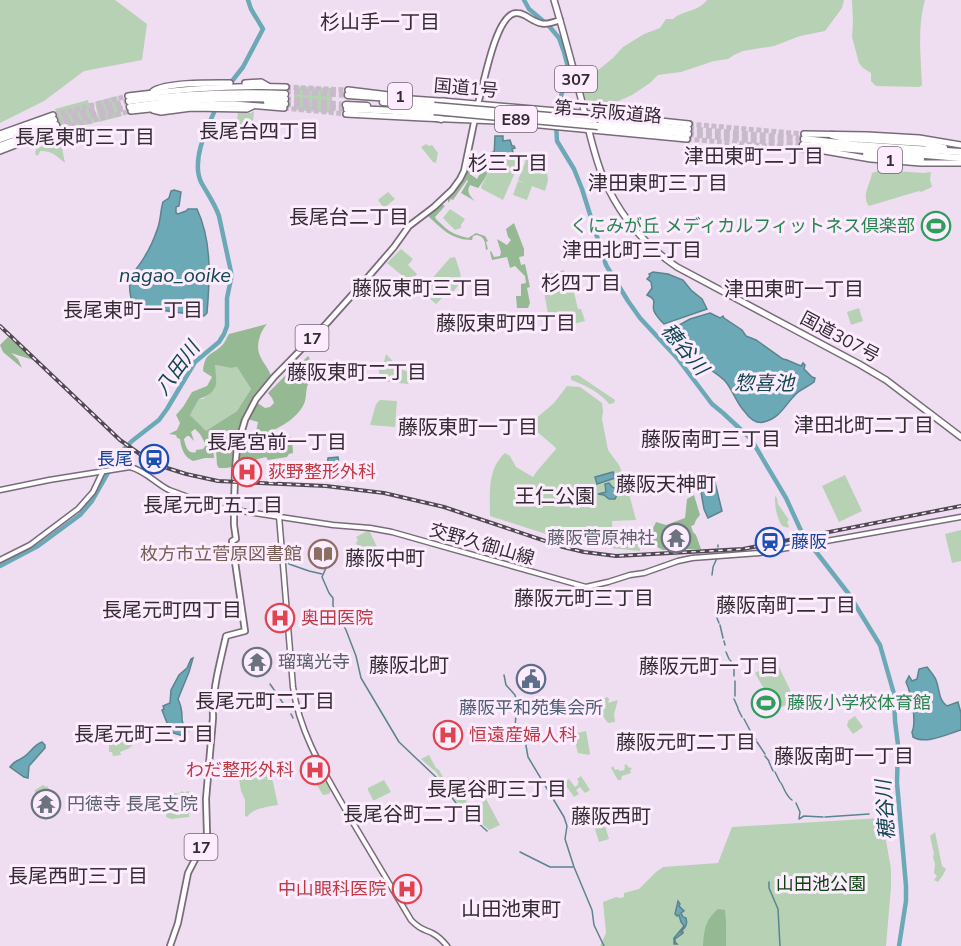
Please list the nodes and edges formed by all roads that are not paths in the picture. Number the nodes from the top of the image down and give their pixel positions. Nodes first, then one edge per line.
1 (554, 0) edge
2 (560, 20) junction
3 (235, 94) junction
4 (140, 95) junction
5 (187, 97) junction
6 (285, 97) junction
7 (347, 102) junction
8 (446, 102) joint
9 (131, 105) junction
10 (255, 105) junction
11 (477, 105) junction
12 (585, 113) junction
13 (441, 119) joint
14 (475, 120) junction
15 (55, 124) junction
16 (589, 130) junction
17 (688, 132) junction
18 (0, 133) edge
19 (832, 135) junction
20 (0, 139) edge
21 (803, 142) junction
22 (961, 145) edge
23 (0, 146) edge
24 (819, 150) joint
25 (0, 152) edge
26 (961, 152) edge
27 (961, 160) edge
28 (961, 436) edge
29 (105, 470) junction
30 (0, 490) edge
31 (234, 510) junction
32 (279, 516) junction
33 (961, 517) edge
34 (0, 560) edge
35 (170, 946) edge
36 (447, 946) edge

1 - 2 highway, 国道307号 / 307
2 - 11 main road, 17
2 - 12 highway, 国道307号 / 307
3 - 4 highway
3 - 5 highway
3 - 5 highway
3 - 6 highway
3 - 6 highway
3 - 6 highway
3 - 10 highway
4 - 5 highway
4 - 9 highway
5 - 9 highway
5 - 9 highway
6 - 10 highway
7 - 8 highway
7 - 13 highway
7 - 17 highway, 第二京阪道路 / E89, bridge
8 - 11 highway, 国道1号
9 - 10 highway
11 - 12 highway, 国道1号
11 - 14 main road, 17
12 - 16 highway, 国道307号 / 307
12 - 17 highway, 国道1号
13 - 14 highway, 国道1号
14 - 16 highway, 国道1号, bridge
14 - 31 main road, 17
15 - 18 highway
15 - 20 highway
15 - 23 highway
15 - 25 highway
16 - 17 highway, 国道1号
16 - 28 highway, 国道307号 / 307
19 - 21 highway, 1
19 - 22 highway, 1
19 - 26 highway
21 - 24 highway
21 - 26 highway
21 - 27 highway
24 - 27 highway
29 - 30 main road, 交野久御山線
29 - 31 main road, 交野久御山線
29 - 34 main road
31 - 32 main road, 交野久御山線
31 - 35 main road, 17
32 - 33 main road, 交野久御山線
32 - 36 main road

